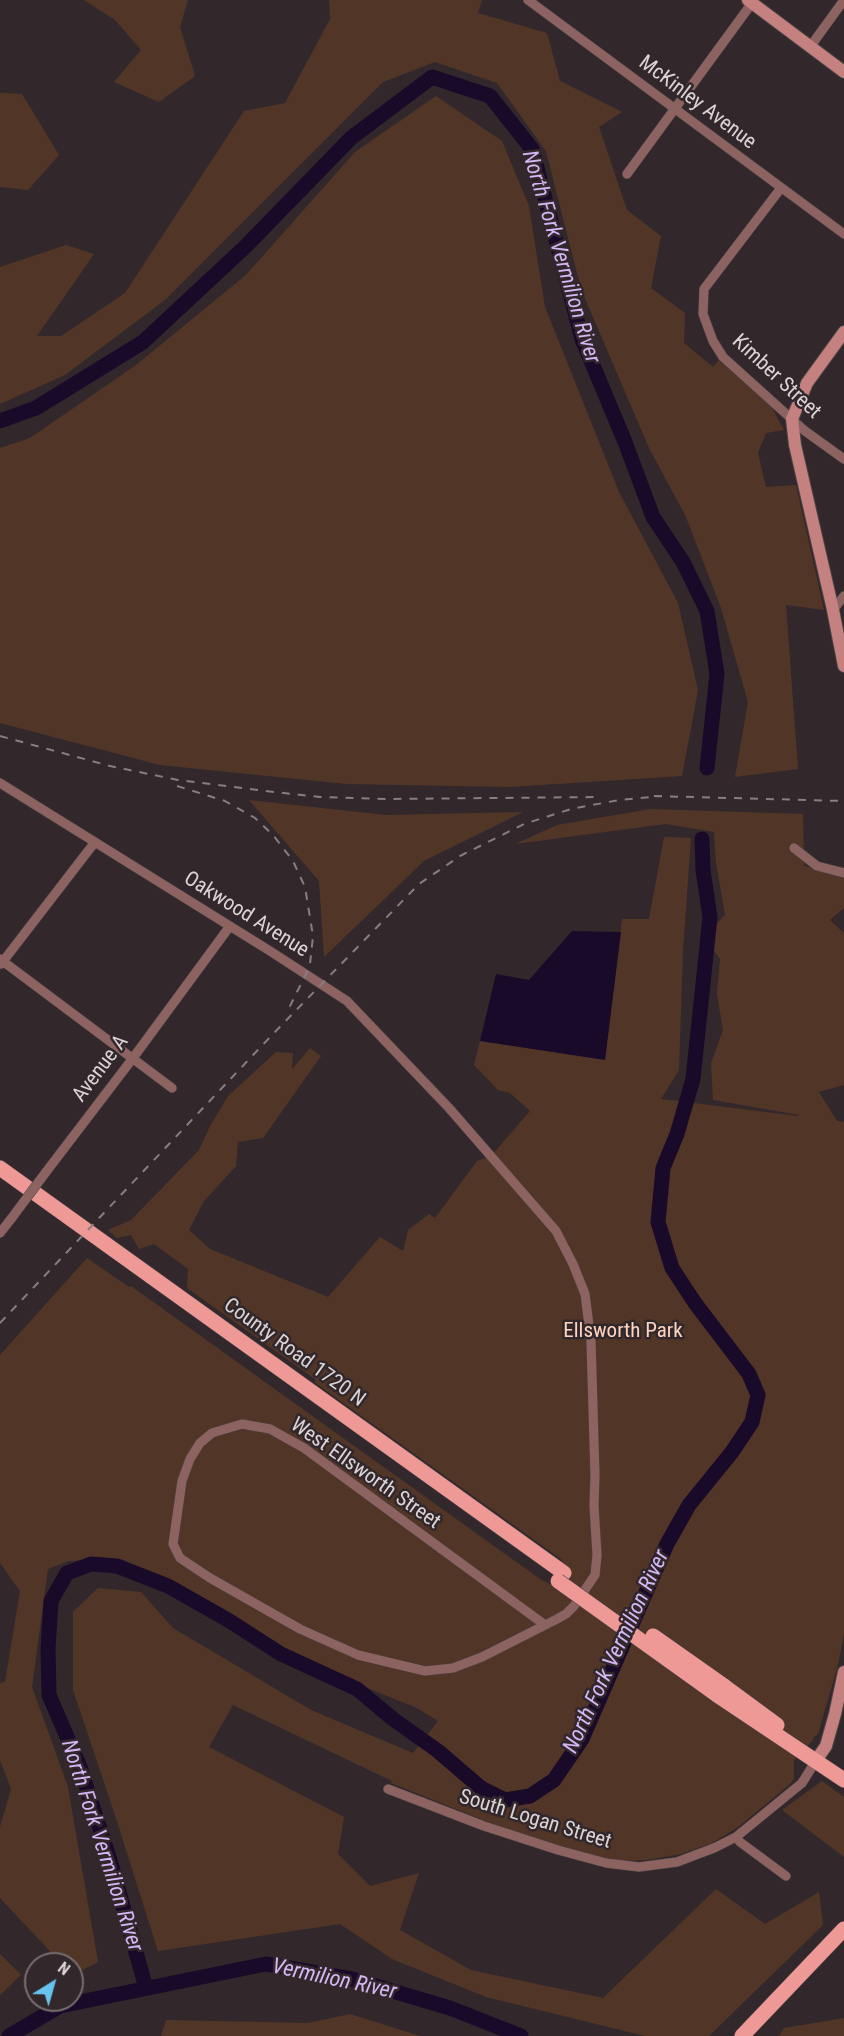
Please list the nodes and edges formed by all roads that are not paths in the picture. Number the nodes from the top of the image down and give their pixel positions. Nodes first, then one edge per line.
1 (528, 0) edge
2 (844, 0) edge
3 (750, 2) edge
4 (810, 47) junction
5 (844, 72) edge
6 (674, 108) junction
7 (627, 174) dead end
8 (781, 188) junction
9 (844, 234) edge
10 (844, 332) edge
11 (792, 419) junction
12 (844, 459) edge
13 (844, 596) edge
14 (833, 610) junction
15 (844, 666) edge
16 (0, 783) edge
17 (95, 842) junction
18 (794, 848) dead end
19 (844, 873) edge
20 (230, 926) junction
21 (1, 962) edge
22 (133, 1058) junction
23 (172, 1088) dead end
24 (449, 1108) joint
25 (0, 1168) edge
26 (0, 1181) edge
27 (0, 1233) edge
28 (561, 1577) junction
29 (545, 1625) junction
30 (844, 1672) edge
31 (816, 1759) junction
32 (844, 1779) edge
33 (388, 1790) dead end
34 (736, 1837) junction
35 (786, 1876) dead end
36 (844, 1929) edge
37 (844, 1939) edge
38 (823, 1953) junction
39 (742, 2036) edge

1 - 6 street, McKinley Avenue
2 - 4 street
3 - 4 street
3 - 6 street
4 - 5 street
6 - 7 street
6 - 8 street, McKinley Avenue
8 - 9 street, McKinley Avenue
8 - 11 street, Kimber Street
10 - 11 street
11 - 12 street, Kimber Street
11 - 14 street
13 - 14 street
14 - 15 street
16 - 17 street, Oakwood Avenue
17 - 20 street, Oakwood Avenue
17 - 21 street
18 - 19 street
20 - 22 street, Avenue A
20 - 24 street, Oakwood Avenue
21 - 22 street
22 - 23 street
22 - 27 street, Avenue A, bridge
24 - 29 street, West Ellsworth Street
25 - 28 main road, County Road 1720 N
26 - 28 main road, County Road 1720 N
28 - 31 main road, bridge
29 - 29 street, West Ellsworth Street
30 - 31 street
31 - 32 main road
31 - 34 street, South Logan Street
33 - 34 street, South Logan Street
34 - 35 street
36 - 38 main road
37 - 38 main road
38 - 39 main road

